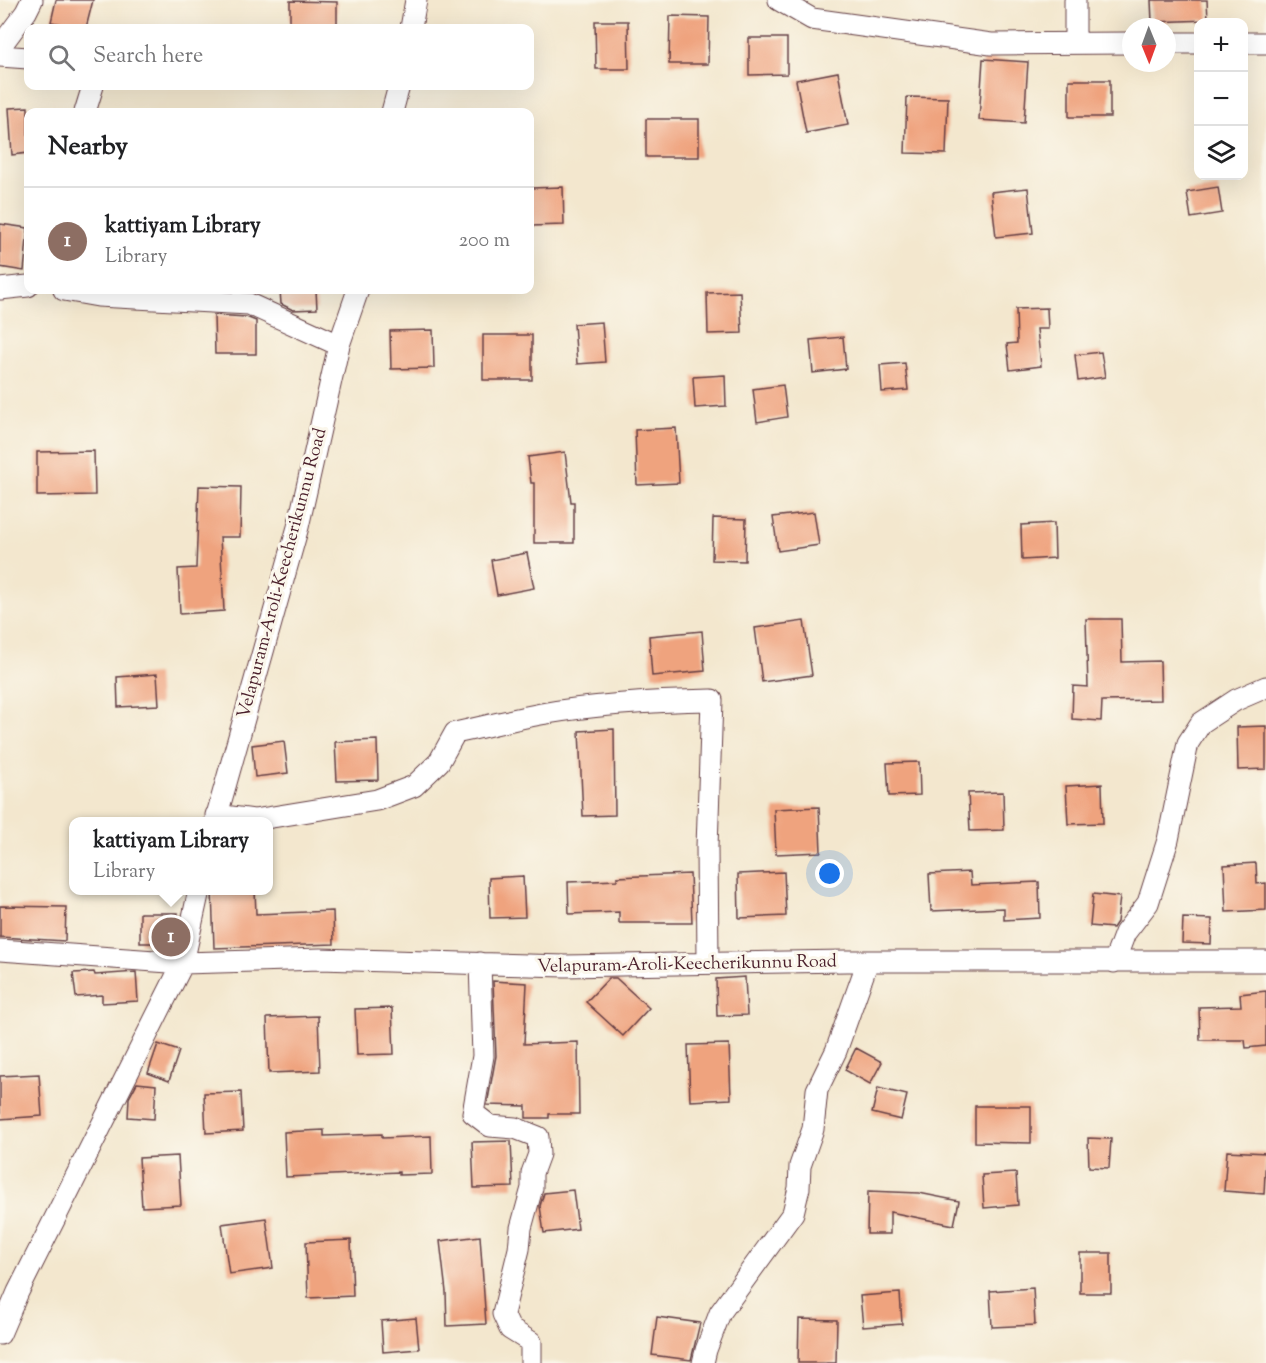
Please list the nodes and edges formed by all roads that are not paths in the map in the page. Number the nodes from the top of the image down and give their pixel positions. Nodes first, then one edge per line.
1 (32, 0) edge
2 (416, 0) edge
3 (779, 0) edge
4 (1075, 0) edge
5 (412, 24) edge
6 (1075, 43) junction
7 (1122, 43) edge
8 (1176, 43) edge
9 (1194, 43) edge
10 (1248, 43) edge
11 (1266, 43) edge
12 (0, 47) edge
13 (0, 56) edge
14 (24, 58) edge
15 (92, 90) edge
16 (398, 90) edge
17 (86, 108) edge
18 (393, 108) edge
19 (24, 286) edge
20 (0, 289) edge
21 (86, 294) edge
22 (357, 294) edge
23 (339, 345) junction
24 (1266, 687) edge
25 (215, 817) edge
26 (272, 817) edge
27 (198, 895) edge
28 (0, 950) edge
29 (868, 961) junction
30 (1266, 961) edge
31 (1114, 962) junction
32 (183, 963) junction
33 (480, 963) junction
34 (708, 963) junction
35 (0, 1334) edge
36 (531, 1363) edge
37 (703, 1363) edge

1 - 12 street
2 - 5 street
3 - 6 street
4 - 6 street
6 - 7 street
8 - 9 street
10 - 11 street
13 - 14 street
15 - 17 street
16 - 18 street
19 - 20 street
21 - 23 street
22 - 23 street, Velapuram-Aroli-Keecherikunnu Road
23 - 25 street, Velapuram-Aroli-Keecherikunnu Road
24 - 31 street
26 - 34 street
27 - 32 street
28 - 32 street, Velapuram-Aroli-Keecherikunnu Road
29 - 31 street, Velapuram-Aroli-Keecherikunnu Road
29 - 34 street, Velapuram-Aroli-Keecherikunnu Road
29 - 37 street
30 - 31 street, Velapuram-Aroli-Keecherikunnu Road
32 - 33 street, Velapuram-Aroli-Keecherikunnu Road
32 - 35 street
33 - 34 street, Velapuram-Aroli-Keecherikunnu Road
33 - 36 street

